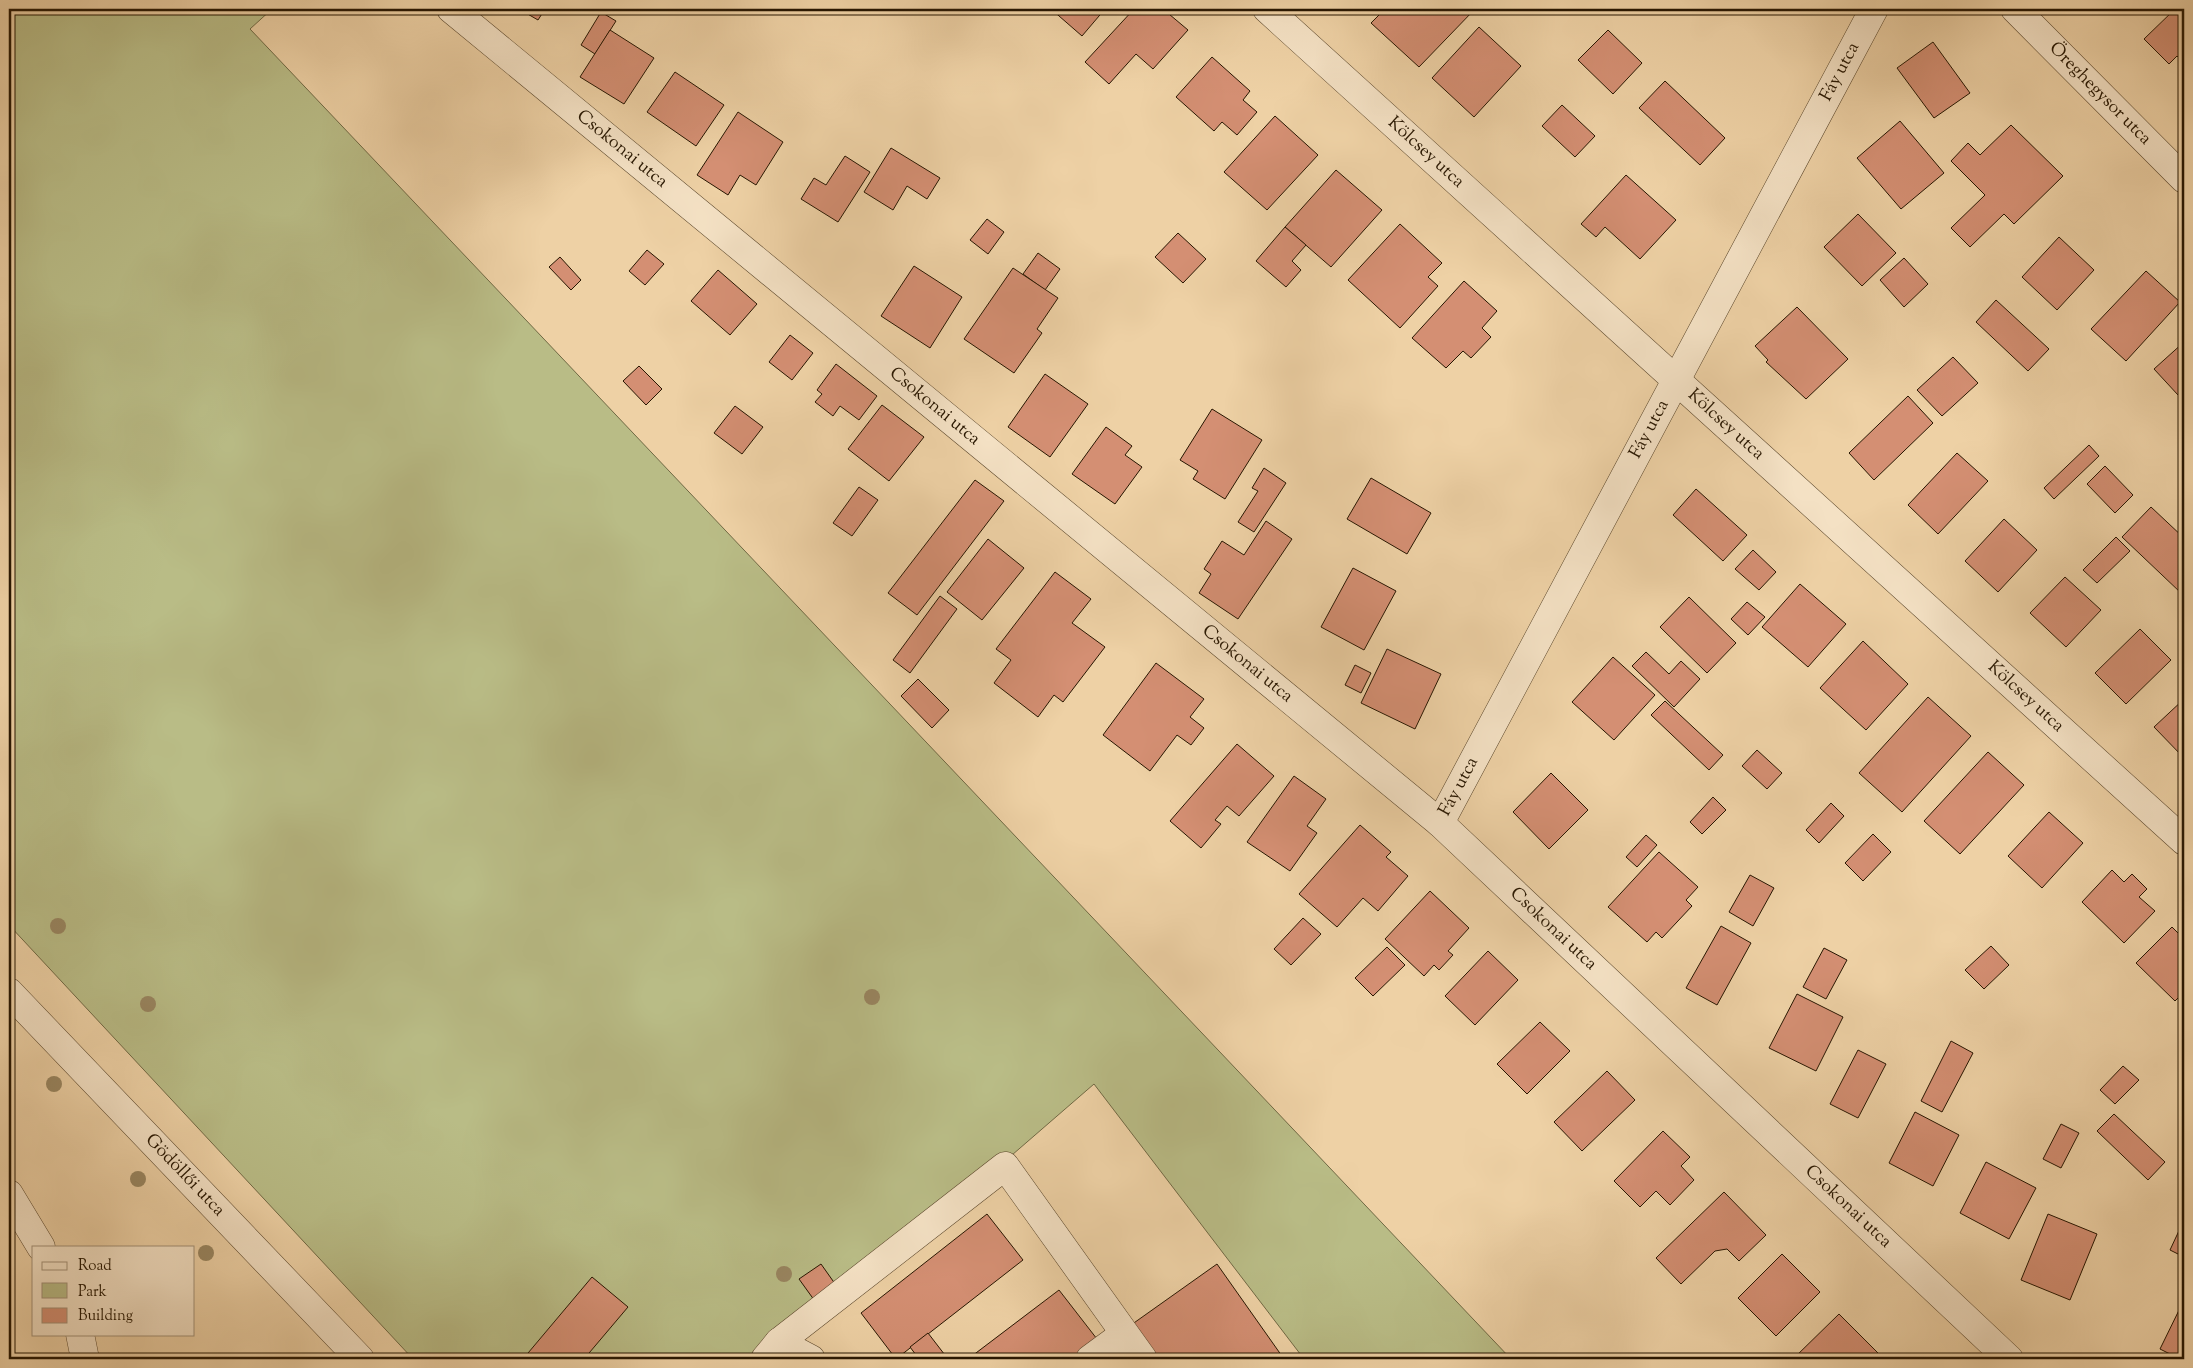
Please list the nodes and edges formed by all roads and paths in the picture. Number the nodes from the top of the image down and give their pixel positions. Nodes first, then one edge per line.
1 (451, 9) edge
2 (1267, 9) edge
3 (1874, 9) edge
4 (2015, 9) edge
5 (2184, 179) edge
6 (1677, 380) junction
7 (1440, 823) junction
8 (2184, 841) edge
9 (9, 992) edge
10 (9, 1194) edge
11 (40, 1246) edge
12 (1124, 1334) junction
13 (80, 1336) edge
14 (772, 1351) edge
15 (85, 1359) edge
16 (360, 1359) edge
17 (811, 1359) edge
18 (1090, 1359) edge
19 (1143, 1359) edge
20 (2009, 1359) edge

1 - 7 street, Csokonai utca
2 - 6 street, Kölcsey utca
3 - 6 street, Fáy utca
4 - 5 street, Öreghegysor utca
6 - 7 street, Fáy utca
6 - 8 street, Kölcsey utca
7 - 20 street, Csokonai utca
9 - 16 street, Gödöllői utca
10 - 11 street
12 - 14 street
12 - 18 street
12 - 19 street
13 - 15 street
14 - 17 street

